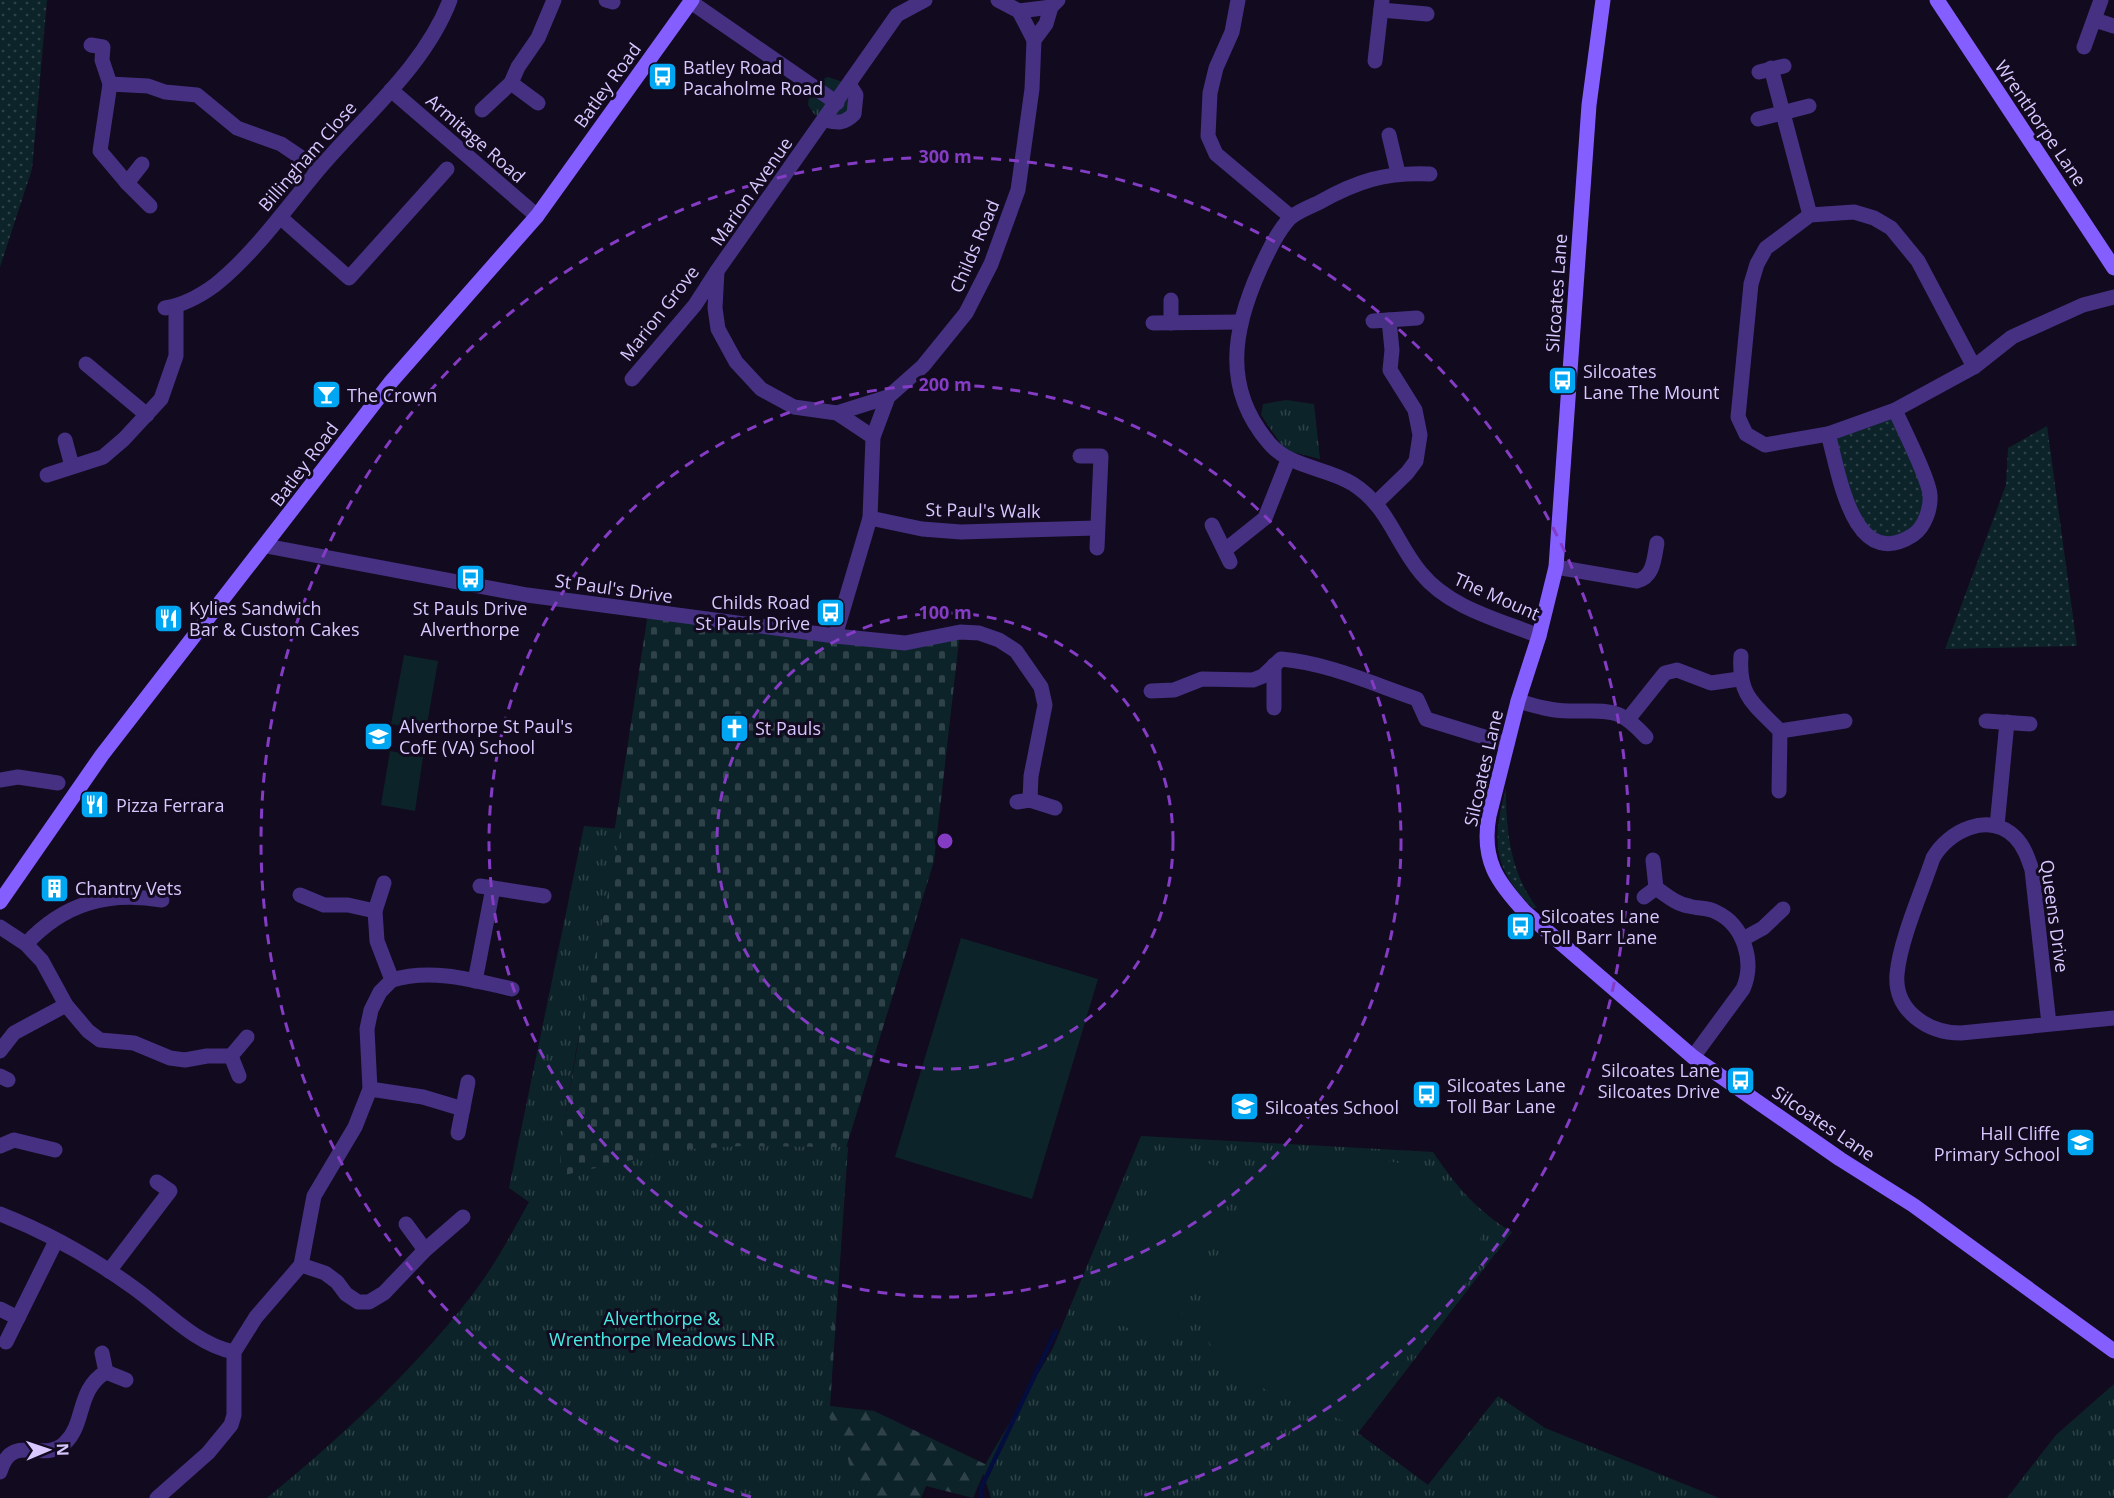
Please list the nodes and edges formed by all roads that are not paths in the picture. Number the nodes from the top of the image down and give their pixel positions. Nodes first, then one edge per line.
1 (450, 0) edge
2 (555, 0) edge
3 (925, 0) edge
4 (998, 0) edge
5 (1235, 0) edge
6 (1603, 0) edge
7 (1936, 0) edge
8 (2101, 0) edge
9 (692, 1) edge
10 (1054, 3) edge
11 (1381, 5) edge
12 (1019, 11) junction
13 (1427, 14) dead end
14 (2095, 20) junction
15 (2114, 26) edge
16 (1034, 40) junction
17 (91, 45) dead end
18 (2084, 48) dead end
19 (1375, 61) dead end
20 (1771, 68) dead end
21 (511, 83) junction
22 (110, 84) junction
23 (849, 84) junction
24 (391, 90) junction
25 (538, 103) dead end
26 (837, 103) junction
27 (1809, 106) dead end
28 (482, 110) dead end
29 (1783, 112) junction
30 (1758, 119) dead end
31 (825, 120) junction
32 (1389, 135) dead end
33 (142, 164) dead end
34 (318, 169) junction
35 (447, 169) dead end
36 (1398, 173) junction
37 (1430, 174) dead end
38 (127, 183) junction
39 (150, 206) dead end
40 (1810, 215) junction
41 (537, 216) junction
42 (280, 217) junction
43 (1291, 217) junction
44 (2114, 268) edge
45 (717, 272) junction
46 (2114, 297) edge
47 (1171, 300) dead end
48 (695, 304) junction
49 (715, 308) junction
50 (1417, 318) dead end
51 (1389, 320) junction
52 (1373, 321) dead end
53 (1239, 322) junction
54 (1153, 323) dead end
55 (1171, 323) junction
56 (86, 364) dead end
57 (1974, 367) junction
58 (632, 380) dead end
59 (888, 397) junction
60 (1895, 410) junction
61 (837, 413) junction
62 (147, 415) junction
63 (1828, 434) junction
64 (873, 437) junction
65 (65, 440) dead end
66 (1080, 456) dead end
67 (1288, 460) junction
68 (72, 466) junction
69 (47, 474) dead end
70 (1377, 502) junction
71 (870, 518) junction
72 (1212, 525) dead end
73 (1096, 528) junction
74 (1657, 543) dead end
75 (266, 546) junction
76 (1097, 548) dead end
77 (1556, 567) junction
78 (835, 636) junction
79 (1539, 636) junction
80 (1740, 656) dead end
81 (1276, 659) junction
82 (1739, 679) junction
83 (1151, 692) dead end
84 (1518, 701) junction
85 (1274, 708) dead end
86 (1629, 718) junction
87 (1986, 720) dead end
88 (1845, 721) dead end
89 (2007, 722) junction
90 (2030, 724) dead end
91 (1780, 731) junction
92 (1646, 737) dead end
93 (1507, 744) junction
94 (0, 780) edge
95 (58, 783) dead end
96 (1779, 791) dead end
97 (1055, 808) dead end
98 (1996, 826) junction
99 (1653, 860) dead end
100 (384, 883) dead end
101 (1656, 888) junction
102 (300, 895) dead end
103 (544, 896) dead end
104 (1644, 897) dead end
105 (162, 900) dead end
106 (0, 902) edge
107 (1783, 909) dead end
108 (375, 911) junction
109 (0, 927) edge
110 (1743, 939) junction
111 (26, 944) junction
112 (392, 981) junction
113 (475, 981) junction
114 (512, 989) dead end
115 (66, 1005) junction
116 (2114, 1018) edge
117 (2049, 1024) junction
118 (247, 1037) dead end
119 (0, 1051) edge
120 (231, 1056) junction
121 (1693, 1057) junction
122 (239, 1076) dead end
123 (468, 1082) dead end
124 (370, 1089) junction
125 (463, 1109) junction
126 (458, 1133) dead end
127 (0, 1146) edge
128 (55, 1150) dead end
129 (157, 1182) dead end
130 (0, 1214) edge
131 (463, 1217) dead end
132 (406, 1224) dead end
133 (56, 1241) junction
134 (425, 1250) junction
135 (301, 1264) junction
136 (109, 1270) junction
137 (0, 1309) edge
138 (18, 1318) junction
139 (6, 1342) dead end
140 (2114, 1351) edge
141 (234, 1352) junction
142 (102, 1353) dead end
143 (106, 1372) junction
144 (126, 1380) dead end
145 (0, 1472) edge
146 (157, 1498) edge

1 - 24 street, Billingham Close
2 - 21 street
3 - 23 street, Marion Avenue
4 - 12 street
5 - 43 street
6 - 77 street, Silcoates Lane
7 - 44 street, Wrenthorpe Lane
8 - 14 street
9 - 26 street
9 - 41 street, Batley Road
10 - 12 street
10 - 16 street, Childs Road
11 - 13 street
11 - 19 street
12 - 16 street
14 - 15 street
14 - 18 street
16 - 59 street, Childs Road
17 - 22 street
20 - 29 street
21 - 25 street
21 - 28 street
22 - 34 street
22 - 38 street
23 - 26 street, Marion Avenue
23 - 31 street
24 - 34 street, Billingham Close
24 - 41 street, Armitage Road
26 - 31 street, Marion Avenue
27 - 29 street
29 - 30 street
29 - 40 street
31 - 45 street, Marion Avenue
32 - 36 street
33 - 38 street
34 - 42 street, Billingham Close
35 - 42 street
36 - 37 street
36 - 43 street
38 - 39 street
40 - 57 street
40 - 63 street
41 - 75 street, Batley Road
42 - 62 street, Billingham Close
43 - 53 street, The Mount
45 - 48 street, Marion Grove
45 - 49 street, Marion Avenue
46 - 57 street
47 - 55 street
48 - 49 street
48 - 58 street, Marion Grove
49 - 61 street, Marion Avenue
50 - 51 street
51 - 52 street
51 - 70 street
53 - 55 street
53 - 67 street, The Mount
54 - 55 street
56 - 62 street
57 - 60 street
59 - 61 street, Marion Avenue
59 - 64 street, Childs Road
60 - 63 street
60 - 63 street
61 - 64 street, Marion Avenue
62 - 68 street
64 - 71 street, Childs Road
65 - 68 street
66 - 73 street
67 - 70 street, The Mount
67 - 72 street
68 - 69 street
70 - 79 street, The Mount
71 - 73 street, St Paul's Walk
71 - 78 street
73 - 76 street
74 - 77 street
75 - 78 street, St Paul's Drive
75 - 106 street, Batley Road
77 - 79 street, Silcoates Lane
78 - 97 street, St Paul's Drive
79 - 84 street, Silcoates Lane
80 - 82 street
81 - 83 street
81 - 85 street
81 - 93 street
82 - 86 street
82 - 91 street
84 - 86 street
84 - 93 street, Silcoates Lane
86 - 92 street
87 - 89 street
88 - 91 street
89 - 90 street
89 - 98 street
91 - 96 street
93 - 121 street, Silcoates Lane
94 - 95 street
98 - 117 street, Queens Drive
98 - 117 street
99 - 101 street
100 - 108 street
101 - 104 street
101 - 110 street
102 - 108 street
103 - 113 street
105 - 111 street
107 - 110 street
108 - 112 street
109 - 111 street
110 - 121 street
111 - 115 street
112 - 113 street
112 - 124 street
113 - 114 street
115 - 119 street
115 - 120 street
116 - 117 street
118 - 120 street
120 - 122 street
121 - 140 street, Silcoates Lane
123 - 125 street
124 - 125 street
124 - 135 street
125 - 126 street
127 - 128 street
129 - 136 street
130 - 133 street
131 - 134 street
132 - 134 street
133 - 136 street
133 - 138 street
134 - 135 street
135 - 141 street
136 - 141 street
137 - 138 street
138 - 139 street
141 - 146 street
142 - 143 street
143 - 144 street
143 - 145 street

